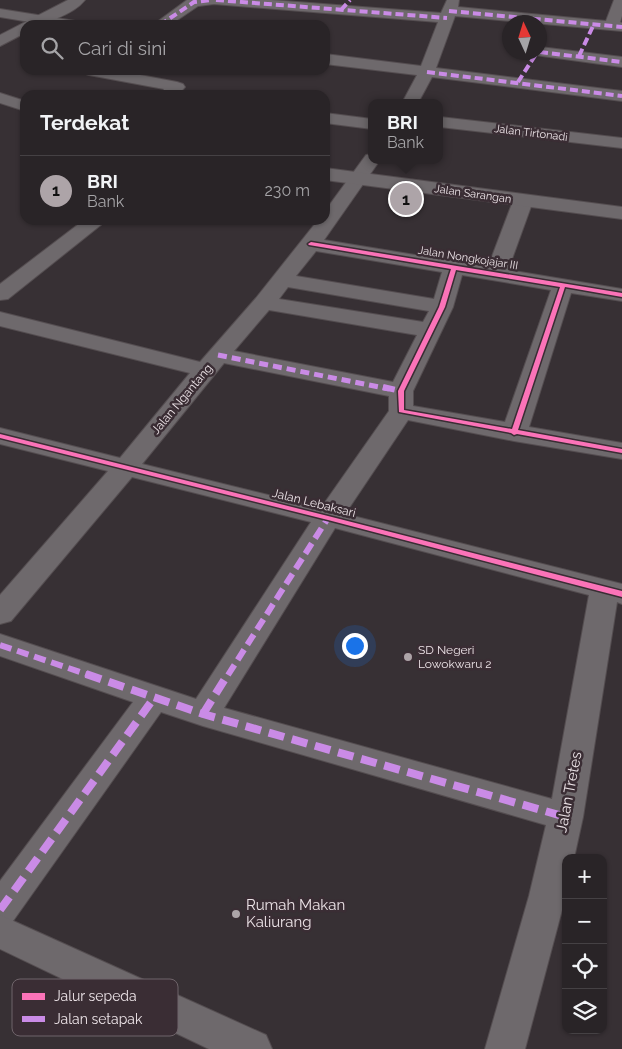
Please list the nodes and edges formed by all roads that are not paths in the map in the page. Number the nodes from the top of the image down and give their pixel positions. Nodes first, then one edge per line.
1 (78, 0) edge
2 (212, 0) edge
3 (216, 0) edge
4 (621, 0) edge
5 (251, 1) edge
6 (346, 5) edge
7 (450, 10) edge
8 (0, 13) edge
9 (38, 20) edge
10 (46, 20) edge
11 (167, 20) edge
12 (594, 24) junction
13 (616, 26) edge
14 (20, 30) edge
15 (20, 40) edge
16 (0, 42) edge
17 (0, 50) edge
18 (547, 54) edge
19 (579, 56) junction
20 (330, 60) edge
21 (533, 60) edge
22 (622, 62) edge
23 (427, 72) junction
24 (115, 75) edge
25 (518, 82) junction
26 (174, 90) edge
27 (622, 96) edge
28 (0, 98) edge
29 (412, 99) edge
30 (20, 104) edge
31 (330, 119) edge
32 (443, 122) edge
33 (368, 123) edge
34 (622, 143) edge
35 (368, 164) edge
36 (330, 175) edge
37 (357, 179) junction
38 (523, 201) junction
39 (622, 213) edge
40 (330, 217) edge
41 (90, 225) edge
42 (324, 225) edge
43 (311, 244) junction
44 (454, 267) junction
45 (496, 274) junction
46 (282, 280) junction
47 (563, 285) junction
48 (0, 294) edge
49 (622, 295) edge
50 (264, 303) junction
51 (442, 307) junction
52 (0, 319) edge
53 (431, 330) junction
54 (211, 363) junction
55 (401, 401) junction
56 (514, 433) junction
57 (0, 436) edge
58 (622, 451) edge
59 (126, 467) junction
60 (328, 518) junction
61 (613, 592) edge
62 (0, 614) edge
63 (0, 645) edge
64 (154, 698) junction
65 (204, 714) junction
66 (566, 817) junction
67 (0, 910) edge
68 (0, 931) edge
69 (103, 979) edge
70 (178, 1014) edge
71 (252, 1049) edge
72 (505, 1049) edge

1 - 10 street
2 - 11 street
3 - 5 street
4 - 13 street
5 - 6 street
6 - 7 street
7 - 12 street
7 - 23 street
8 - 9 street
12 - 13 street
12 - 19 street
14 - 16 street
15 - 17 street
18 - 19 street
19 - 22 street
20 - 23 street
21 - 25 street
23 - 25 street
23 - 29 street
24 - 26 street
25 - 27 street
28 - 30 street
31 - 33 street
32 - 34 street, Jalan Tirtonadi
35 - 37 street, Jalan Ngantang
36 - 37 street, Jalan Sarangan
37 - 38 street, Jalan Sarangan
37 - 40 street, Jalan Ngantang
38 - 39 street, Jalan Sarangan
38 - 45 street
41 - 48 street
42 - 43 street, Jalan Ngantang
43 - 44 street, Jalan Nongkojajar III
43 - 46 street, Jalan Ngantang
44 - 45 street, Jalan Nongkojajar III
44 - 51 street
45 - 47 street, Jalan Nongkojajar III
46 - 50 street, Jalan Ngantang
46 - 51 street
47 - 49 street, Jalan Nongkojajar III
47 - 56 street
50 - 53 street
50 - 54 street, Jalan Ngantang
51 - 53 street
52 - 54 street
53 - 55 street
54 - 55 street
54 - 59 street, Jalan Ngantang
55 - 56 street
55 - 60 street
56 - 58 street
57 - 59 street, Jalan Lebaksari
59 - 60 street, Jalan Lebaksari
59 - 62 street, Jalan Ngantang
60 - 61 street, Jalan Lebaksari
60 - 65 street
61 - 66 street, Jalan Tretes
63 - 64 street
64 - 65 street
64 - 67 street
65 - 66 street
66 - 72 street, Jalan Tretes
68 - 69 street
70 - 71 street

